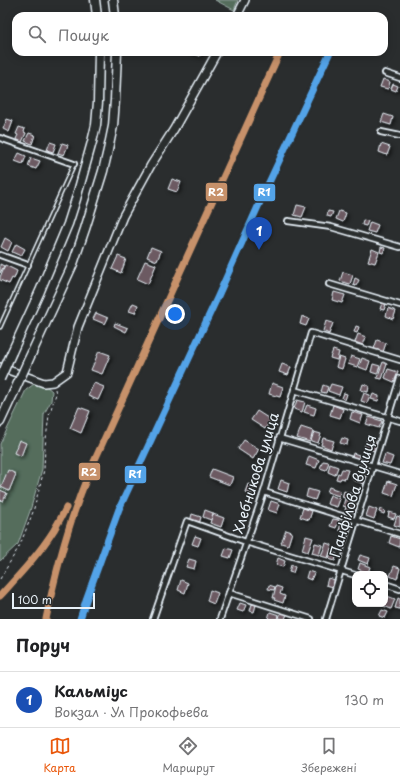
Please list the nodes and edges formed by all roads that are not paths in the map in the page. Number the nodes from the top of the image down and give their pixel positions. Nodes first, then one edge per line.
1 (95, 0) edge
2 (113, 0) edge
3 (245, 0) edge
4 (96, 12) edge
5 (114, 12) edge
6 (239, 12) edge
7 (99, 56) edge
8 (117, 56) edge
9 (215, 56) edge
10 (385, 73) dead end
11 (400, 78) edge
12 (381, 132) dead end
13 (400, 136) edge
14 (0, 138) edge
15 (74, 164) joint
16 (288, 221) dead end
17 (400, 247) edge
18 (0, 255) edge
19 (28, 265) junction
20 (330, 284) dead end
21 (400, 305) edge
22 (0, 327) edge
23 (400, 360) edge
24 (0, 367) edge
25 (400, 378) edge
26 (0, 379) edge
27 (294, 390) junction
28 (388, 418) junction
29 (400, 421) edge
30 (0, 422) edge
31 (279, 438) junction
32 (373, 466) junction
33 (400, 474) edge
34 (264, 492) junction
35 (357, 521) junction
36 (400, 534) edge
37 (246, 542) junction
38 (341, 571) junction
39 (352, 574) edge
40 (388, 585) edge
41 (400, 589) edge
42 (229, 593) junction
43 (153, 619) edge
44 (220, 619) edge
45 (311, 619) edge
46 (326, 619) edge

1 - 4 main road
2 - 5 main road
3 - 6 street
7 - 26 main road, bridge
8 - 30 main road, bridge
9 - 24 street
10 - 11 street
12 - 13 street
14 - 15 street
15 - 19 lane
16 - 17 street
18 - 19 street
19 - 22 lane
20 - 21 street
23 - 27 street, Хлебникова улица
25 - 28 street, Панфілова вулиця
27 - 28 street
27 - 31 street, Хлебникова улица
28 - 29 street
28 - 32 street, Панфілова вулиця
31 - 32 street
31 - 34 street, Хлебникова улица
32 - 33 street
32 - 35 street, Панфілова вулиця
34 - 35 street
34 - 37 street, Хлебникова улица
35 - 36 street
35 - 38 street, Панфілова вулиця
37 - 38 street
37 - 42 street, Хлебникова улица
37 - 43 street
38 - 39 street
38 - 46 street, Панфілова вулиця
40 - 41 street
42 - 44 street, Хлебникова улица
42 - 45 street

